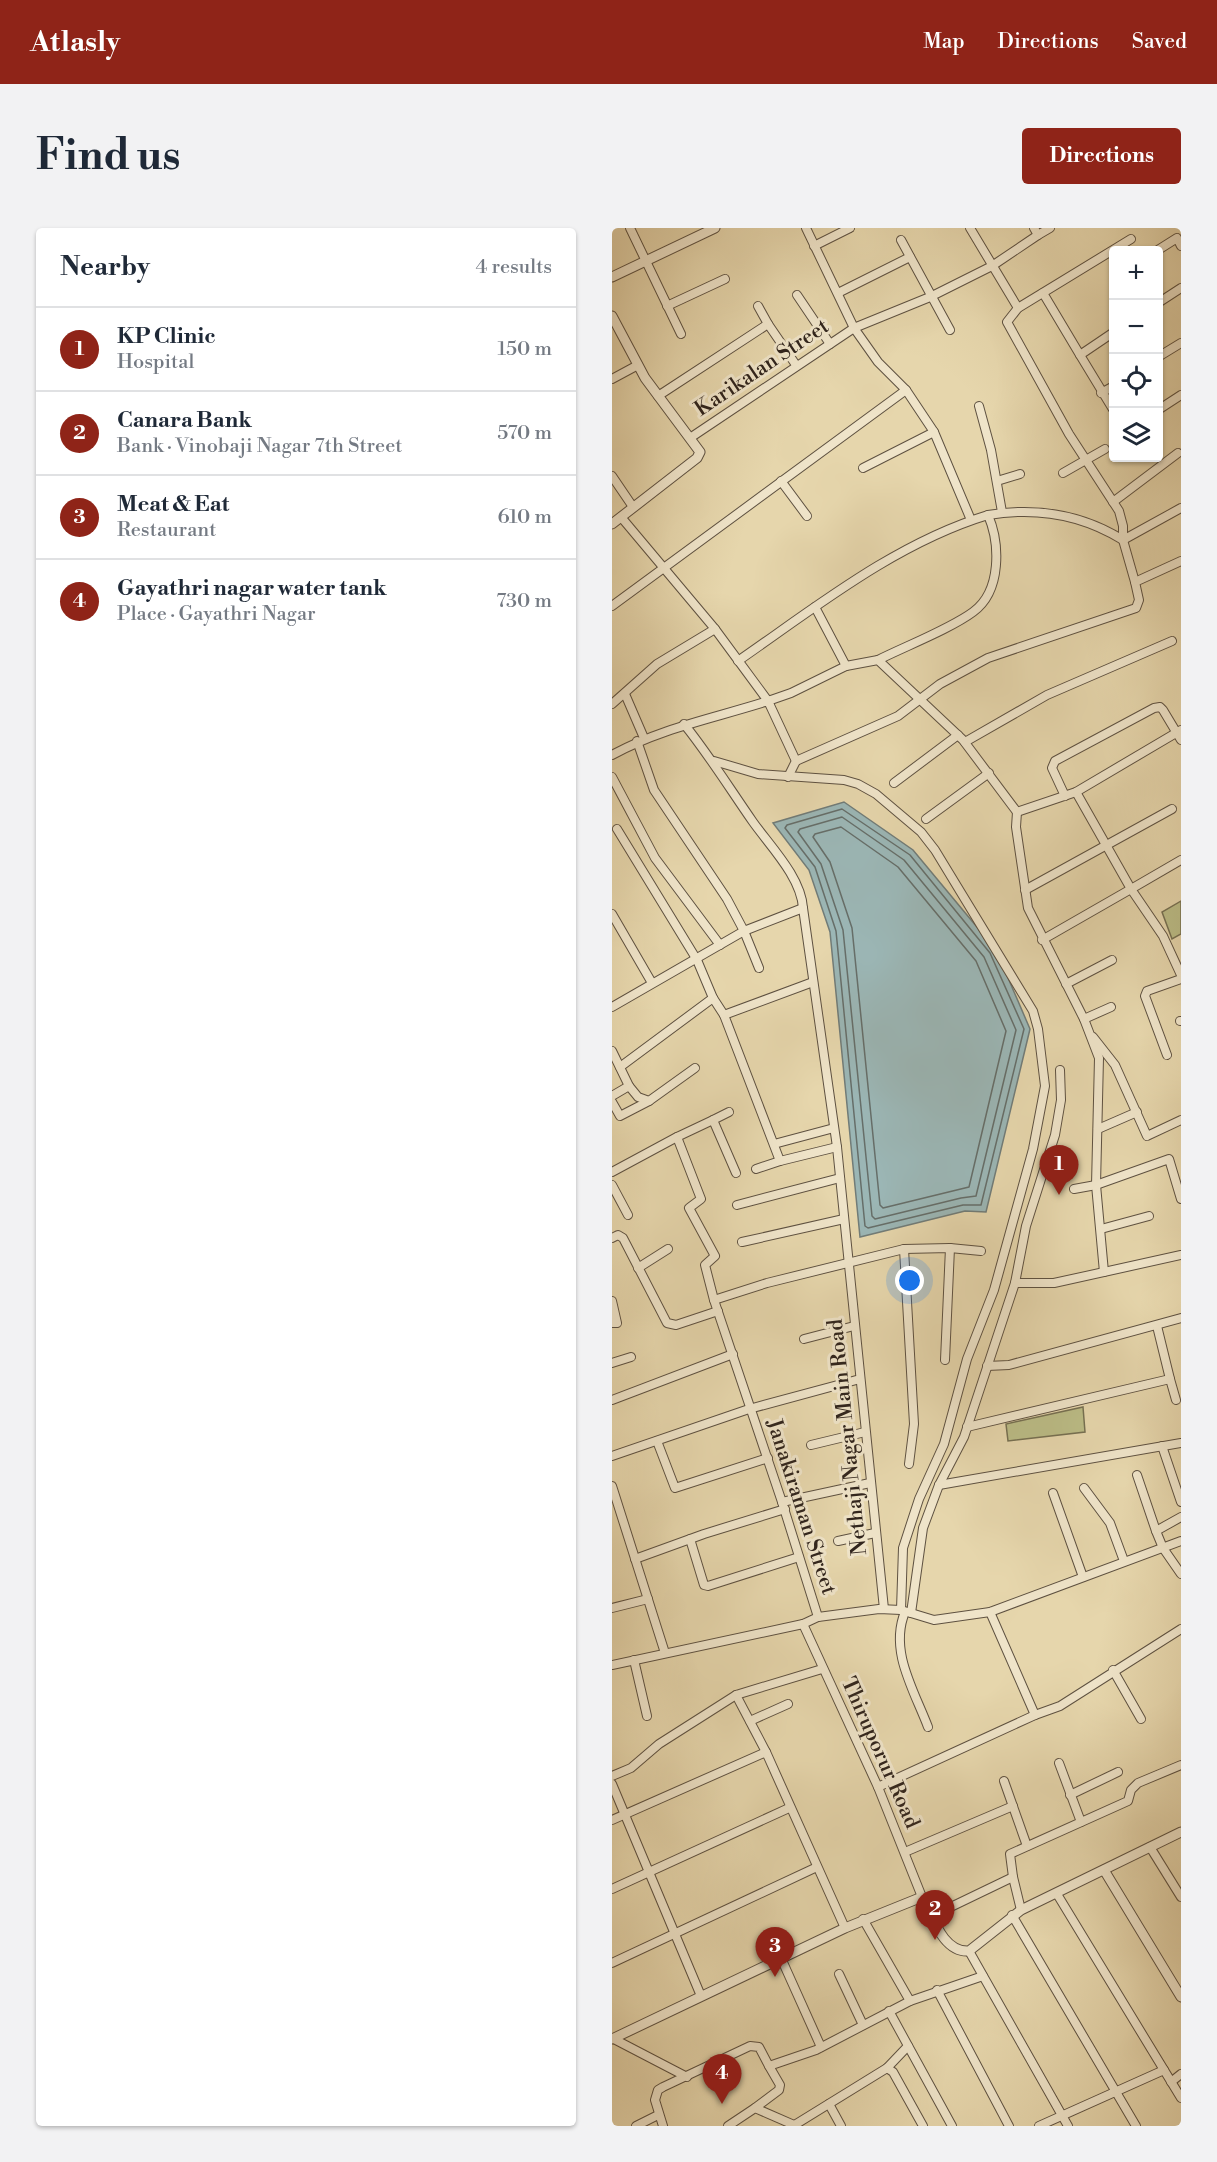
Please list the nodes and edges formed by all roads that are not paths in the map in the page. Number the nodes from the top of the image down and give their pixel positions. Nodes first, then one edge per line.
1 (630, 228) edge
2 (715, 228) edge
3 (806, 228) edge
4 (850, 228) edge
5 (970, 228) edge
6 (1050, 228) edge
7 (1036, 231) edge
8 (1131, 239) dead end
9 (901, 240) dead end
10 (1180, 240) edge
11 (814, 246) junction
12 (1163, 248) edge
13 (910, 257) junction
14 (646, 261) junction
15 (992, 266) junction
16 (612, 277) edge
17 (725, 279) dead end
18 (1181, 288) edge
19 (838, 293) junction
20 (1043, 293) junction
21 (797, 295) dead end
22 (930, 297) junction
23 (1163, 300) edge
24 (667, 306) junction
25 (758, 306) dead end
26 (1018, 308) junction
27 (612, 316) edge
28 (768, 324) junction
29 (854, 328) junction
30 (950, 330) dead end
31 (616, 334) edge
32 (681, 334) dead end
33 (1109, 335) edge
34 (1181, 343) edge
35 (830, 344) junction
36 (1163, 354) edge
37 (1080, 355) junction
38 (796, 365) junction
39 (638, 366) junction
40 (612, 379) edge
41 (1109, 388) edge
42 (906, 390) junction
43 (1101, 393) junction
44 (1181, 395) edge
45 (658, 396) junction
46 (979, 406) dead end
47 (1111, 408) edge
48 (1161, 408) edge
49 (934, 432) junction
50 (690, 438) junction
51 (1106, 449) dead end
52 (1178, 453) dead end
53 (1085, 459) junction
54 (863, 468) dead end
55 (1063, 473) dead end
56 (1020, 474) dead end
57 (612, 476) edge
58 (997, 481) junction
59 (781, 482) junction
60 (1113, 502) junction
61 (633, 507) junction
62 (1181, 508) edge
63 (1002, 512) junction
64 (988, 514) junction
65 (807, 516) dead end
66 (621, 517) junction
67 (971, 520) junction
68 (612, 524) edge
69 (1123, 540) junction
70 (1181, 561) edge
71 (662, 568) junction
72 (1135, 582) junction
73 (612, 606) edge
74 (815, 607) junction
75 (715, 629) junction
76 (1172, 641) dead end
77 (878, 660) junction
78 (738, 661) junction
79 (846, 666) junction
80 (625, 694) junction
81 (922, 699) junction
82 (768, 701) junction
83 (612, 704) edge
84 (684, 724) junction
85 (1179, 734) edge
86 (958, 735) junction
87 (640, 739) junction
88 (965, 742) junction
89 (612, 755) edge
90 (714, 761) junction
91 (796, 761) junction
92 (989, 773) junction
93 (612, 777) edge
94 (788, 777) junction
95 (894, 783) dead end
96 (1076, 792) junction
97 (1065, 796) junction
98 (1172, 809) dead end
99 (1017, 812) junction
100 (926, 819) dead end
101 (617, 829) dead end
102 (1106, 845) junction
103 (1181, 861) edge
104 (1131, 889) junction
105 (1025, 890) junction
106 (803, 908) junction
107 (612, 914) edge
108 (744, 931) junction
109 (1042, 940) junction
110 (720, 945) junction
111 (697, 960) junction
112 (1112, 960) dead end
113 (759, 968) dead end
114 (1181, 977) edge
115 (813, 982) junction
116 (652, 983) junction
117 (1066, 984) junction
118 (713, 998) junction
119 (612, 1007) edge
120 (1111, 1007) dead end
121 (724, 1016) junction
122 (1084, 1019) junction
123 (1091, 1035) junction
124 (612, 1051) edge
125 (1167, 1055) dead end
126 (620, 1067) junction
127 (695, 1068) dead end
128 (1060, 1070) dead end
129 (629, 1086) junction
130 (612, 1095) edge
131 (649, 1101) junction
132 (612, 1102) edge
133 (729, 1112) dead end
134 (1137, 1112) junction
135 (712, 1120) junction
136 (1181, 1120) edge
137 (834, 1128) junction
138 (1098, 1130) junction
139 (677, 1137) junction
140 (774, 1144) junction
141 (837, 1147) junction
142 (780, 1161) junction
143 (756, 1169) dead end
144 (612, 1172) edge
145 (736, 1173) dead end
146 (840, 1178) junction
147 (612, 1185) edge
148 (1096, 1185) junction
149 (1074, 1189) dead end
150 (1181, 1198) edge
151 (737, 1205) dead end
152 (628, 1215) dead end
153 (1149, 1216) dead end
154 (844, 1219) junction
155 (1101, 1229) junction
156 (612, 1238) edge
157 (742, 1242) dead end
158 (950, 1248) junction
159 (668, 1249) dead end
160 (904, 1250) junction
161 (981, 1251) dead end
162 (1181, 1256) edge
163 (848, 1262) junction
164 (638, 1268) junction
165 (1104, 1272) junction
166 (1015, 1283) junction
167 (714, 1300) junction
168 (612, 1301) edge
169 (718, 1311) junction
170 (1181, 1318) edge
171 (612, 1323) edge
172 (854, 1326) junction
173 (1157, 1326) junction
174 (804, 1339) dead end
175 (733, 1354) junction
176 (631, 1357) dead end
177 (945, 1360) dead end
178 (612, 1363) edge
179 (987, 1366) junction
180 (860, 1379) junction
181 (1170, 1379) junction
182 (612, 1400) edge
183 (1176, 1400) dead end
184 (749, 1408) junction
185 (967, 1427) junction
186 (865, 1432) junction
187 (657, 1441) junction
188 (1181, 1443) edge
189 (811, 1445) dead end
190 (1162, 1446) junction
191 (612, 1456) edge
192 (768, 1458) junction
193 (909, 1464) dead end
194 (1137, 1475) dead end
195 (870, 1483) junction
196 (939, 1485) junction
197 (612, 1486) edge
198 (1084, 1488) dead end
199 (1053, 1493) dead end
200 (1181, 1502) edge
201 (784, 1506) junction
202 (1181, 1517) edge
203 (1156, 1531) junction
204 (875, 1533) junction
205 (690, 1539) junction
206 (838, 1541) dead end
207 (1181, 1541) edge
208 (1163, 1548) junction
209 (799, 1557) junction
210 (635, 1559) junction
211 (1124, 1561) junction
212 (1181, 1574) edge
213 (1083, 1576) junction
214 (648, 1599) junction
215 (612, 1608) edge
216 (884, 1609) junction
217 (906, 1612) junction
218 (990, 1612) junction
219 (818, 1617) junction
220 (803, 1624) junction
221 (1181, 1629) edge
222 (665, 1653) junction
223 (634, 1660) junction
224 (612, 1665) edge
225 (822, 1669) junction
226 (1113, 1670) junction
227 (736, 1695) junction
228 (788, 1704) dead end
229 (1035, 1715) junction
230 (647, 1716) dead end
231 (1141, 1719) dead end
232 (750, 1721) junction
233 (928, 1726) dead end
234 (766, 1752) junction
235 (1059, 1763) dead end
236 (1181, 1765) edge
237 (1118, 1772) dead end
238 (612, 1776) edge
239 (1004, 1781) dead end
240 (612, 1784) edge
241 (878, 1787) junction
242 (1070, 1795) junction
243 (1013, 1806) junction
244 (789, 1808) junction
245 (626, 1814) junction
246 (612, 1820) edge
247 (1081, 1822) junction
248 (1181, 1832) edge
249 (1027, 1846) junction
250 (1150, 1847) junction
251 (905, 1852) junction
252 (817, 1867) junction
253 (1104, 1870) junction
254 (650, 1871) junction
255 (1013, 1877) junction
256 (612, 1889) edge
257 (1057, 1894) junction
258 (922, 1897) junction
259 (1181, 1897) edge
260 (1021, 1910) junction
261 (1012, 1915) junction
262 (932, 1916) junction
263 (863, 1919) junction
264 (845, 1928) junction
265 (675, 1933) junction
266 (969, 1952) junction
267 (782, 1958) junction
268 (612, 1963) edge
269 (839, 1974) dead end
270 (983, 1976) junction
271 (937, 1990) junction
272 (701, 1996) junction
273 (1181, 1997) edge
274 (910, 2001) junction
275 (889, 2011) junction
276 (863, 2025) junction
277 (612, 2038) edge
278 (908, 2046) junction
279 (821, 2047) junction
280 (769, 2066) junction
281 (887, 2068) junction
282 (1164, 2070) junction
283 (1181, 2074) edge
284 (687, 2077) junction
285 (1171, 2082) junction
286 (1115, 2093) junction
287 (1181, 2098) edge
288 (829, 2104) junction
289 (755, 2108) junction
290 (658, 2115) junction
291 (1063, 2117) junction
292 (636, 2126) edge
293 (663, 2126) edge
294 (728, 2126) edge
295 (793, 2126) edge
296 (841, 2126) edge
297 (923, 2126) edge
298 (952, 2126) edge
299 (1009, 2126) edge
300 (1039, 2126) edge
301 (1068, 2126) edge
302 (1136, 2126) edge

1 - 14 street
2 - 14 street
3 - 11 street
4 - 11 street
5 - 15 street
6 - 7 street, Karikalan Street
7 - 15 street, Karikalan Street
8 - 20 street
9 - 13 street
10 - 12 street
11 - 19 street
13 - 19 street
13 - 22 street
14 - 16 street
14 - 24 street
15 - 22 street, Karikalan Street
15 - 26 street
17 - 24 street
18 - 23 street
19 - 29 street
20 - 26 street
20 - 37 street
21 - 35 street
22 - 29 street, Karikalan Street
22 - 30 street
24 - 32 street
25 - 28 street
26 - 53 street
27 - 31 street
28 - 38 street
28 - 45 street
29 - 35 street, Karikalan Street
29 - 42 street
31 - 39 street
33 - 37 street
34 - 36 street
35 - 38 street, Karikalan Street
37 - 43 street
38 - 50 street, Karikalan Street
39 - 40 street
39 - 45 street
41 - 43 street
42 - 49 street
42 - 59 street
43 - 47 street
44 - 48 street
45 - 50 street
46 - 58 street
49 - 54 street
49 - 67 street
50 - 61 street
51 - 53 street
52 - 60 street
53 - 55 street
53 - 60 street
56 - 58 street
57 - 61 street
58 - 63 street
59 - 65 street
59 - 71 street
60 - 69 street
61 - 66 street
62 - 69 street
63 - 64 street
63 - 69 street
64 - 67 street
64 - 77 street
66 - 68 street
66 - 71 street
67 - 74 street
69 - 72 street
70 - 72 street
71 - 73 street
71 - 75 street
72 - 81 street
74 - 78 street
74 - 79 street
75 - 78 street
75 - 80 street
76 - 88 street
77 - 79 street
77 - 81 street
78 - 82 street
79 - 82 street
80 - 83 street
80 - 87 street
81 - 86 street
81 - 91 street
82 - 84 street
82 - 91 street
84 - 87 street
84 - 90 street, Nethaji Nagar Main Road
85 - 96 street
85 - 97 street
86 - 88 street
86 - 95 street
87 - 89 street
87 - 108 street
88 - 92 street
90 - 94 street
90 - 106 street, Nethaji Nagar Main Road
91 - 94 street
92 - 99 street
92 - 100 street
93 - 110 street
94 - 217 street
96 - 97 street
96 - 102 street
97 - 99 street
98 - 102 street
99 - 105 street
101 - 111 street
102 - 104 street
102 - 105 street
103 - 104 street
104 - 109 street
104 - 114 street
105 - 109 street
106 - 108 street
106 - 115 street, Nethaji Nagar Main Road
107 - 116 street
108 - 110 street
108 - 113 street
109 - 117 street
110 - 111 street
111 - 116 street
111 - 118 street
112 - 117 street
114 - 125 street
115 - 121 street
115 - 137 street, Nethaji Nagar Main Road
116 - 119 street
117 - 122 street
118 - 121 street
118 - 126 street
120 - 122 street
121 - 140 street
122 - 123 street
123 - 134 street
123 - 138 street
124 - 126 street
126 - 129 street
127 - 131 street
128 - 166 street
129 - 130 street
129 - 131 street
131 - 132 street
133 - 135 street
134 - 136 street
134 - 138 street
135 - 139 street
135 - 145 street
137 - 140 street
137 - 141 street, Nethaji Nagar Main Road
138 - 148 street
139 - 144 street
139 - 167 street, Janakiraman Street
140 - 142 street
141 - 142 street
141 - 146 street, Nethaji Nagar Main Road
142 - 143 street
146 - 151 street
146 - 154 street, Nethaji Nagar Main Road
147 - 152 street
148 - 149 street
148 - 150 street
148 - 155 street
153 - 155 street
154 - 157 street
154 - 163 street, Nethaji Nagar Main Road
155 - 165 street
156 - 164 street
158 - 160 street
158 - 161 street
158 - 177 street
159 - 164 street
160 - 163 street
160 - 193 street
162 - 165 street
163 - 167 street
163 - 172 street, Nethaji Nagar Main Road
164 - 169 street
165 - 166 street
166 - 179 street
167 - 169 street, Janakiraman Street
168 - 171 street
169 - 175 street, Janakiraman Street
170 - 173 street
172 - 174 street
172 - 180 street, Nethaji Nagar Main Road
173 - 179 street
173 - 181 street
175 - 182 street
175 - 184 street, Janakiraman Street
176 - 178 street
179 - 185 street
180 - 184 street
180 - 186 street, Nethaji Nagar Main Road
181 - 183 street
181 - 185 street
184 - 187 street
184 - 192 street, Janakiraman Street
185 - 196 street
186 - 189 street
186 - 195 street, Nethaji Nagar Main Road
187 - 191 street
187 - 192 street
188 - 190 street
190 - 196 street
190 - 200 street
192 - 201 street, Janakiraman Street
194 - 203 street
195 - 201 street
195 - 204 street, Nethaji Nagar Main Road
196 - 217 street
197 - 210 street
198 - 211 street
199 - 213 street
201 - 205 street
201 - 209 street, Janakiraman Street
202 - 203 street
203 - 208 street
204 - 206 street
204 - 216 street, Nethaji Nagar Main Road
205 - 209 street
205 - 210 street
207 - 208 street
208 - 211 street
208 - 212 street
209 - 219 street, Janakiraman Street
210 - 214 street
211 - 213 street
213 - 218 street
214 - 215 street
214 - 222 street
216 - 217 street
216 - 219 street
217 - 218 street
217 - 233 street
218 - 229 street
219 - 220 street
220 - 222 street
220 - 225 street, Thiruporur Road
221 - 226 street
222 - 223 street
223 - 224 street
223 - 230 street
225 - 227 street
225 - 241 street, Thiruporur Road
226 - 229 street
226 - 231 street
227 - 232 street
227 - 238 street
228 - 232 street
229 - 241 street
232 - 234 street
234 - 244 street
234 - 245 street
235 - 242 street
236 - 247 street
237 - 242 street
239 - 243 street
240 - 245 street
241 - 251 street, Thiruporur Road
242 - 247 street
243 - 249 street
243 - 251 street
244 - 252 street
244 - 254 street
245 - 246 street
245 - 254 street
247 - 249 street
248 - 250 street
249 - 255 street
250 - 253 street
250 - 259 street
251 - 258 street, Thiruporur Road
252 - 264 street
252 - 265 street
253 - 257 street
253 - 273 street
254 - 256 street
254 - 265 street
255 - 260 street
255 - 262 street
257 - 260 street
257 - 282 street
258 - 262 street
258 - 263 street
260 - 261 street
261 - 266 street
261 - 286 street
262 - 266 street
263 - 264 street
263 - 274 street
264 - 267 street
265 - 268 street
265 - 272 street
266 - 270 street
267 - 272 street
267 - 279 street
269 - 276 street
270 - 271 street
270 - 291 street
271 - 274 street
271 - 299 street
272 - 277 street
274 - 275 street
275 - 276 street
275 - 278 street
276 - 279 street
277 - 284 street
278 - 281 street
278 - 298 street
279 - 280 street
280 - 284 street
280 - 289 street
281 - 288 street
281 - 297 street
282 - 285 street
282 - 286 street
283 - 285 street
284 - 290 street
285 - 287 street
286 - 291 street
286 - 302 street
288 - 295 street
288 - 296 street
289 - 294 street
289 - 295 street
290 - 292 street
290 - 293 street
291 - 300 street
291 - 301 street

